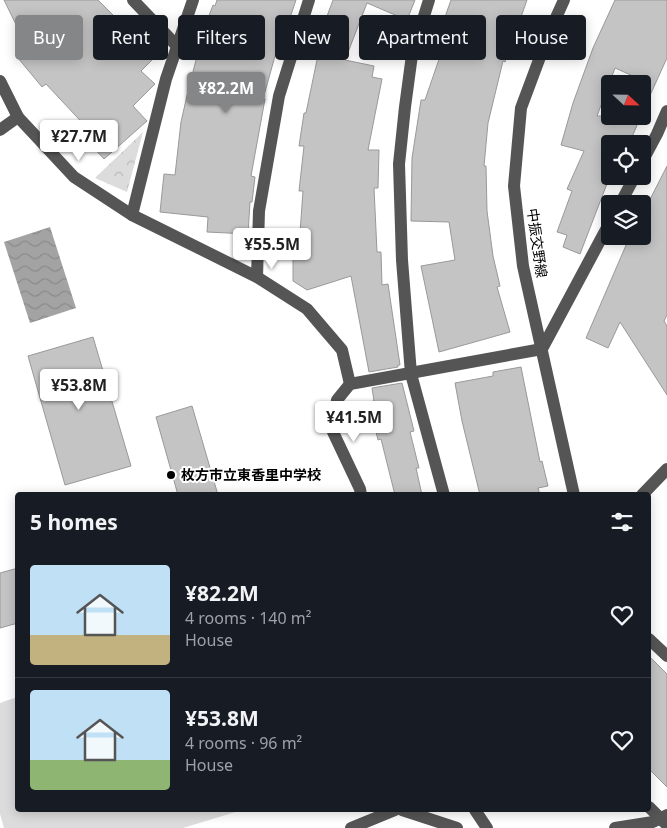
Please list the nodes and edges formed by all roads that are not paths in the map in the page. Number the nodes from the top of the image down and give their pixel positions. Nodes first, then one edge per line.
1 (133, 0) edge
2 (193, 0) edge
3 (309, 0) edge
4 (429, 0) edge
5 (564, 0) edge
6 (177, 46) junction
7 (0, 81) edge
8 (667, 111) edge
9 (18, 117) junction
10 (0, 130) edge
11 (651, 145) edge
12 (132, 215) junction
13 (601, 239) edge
14 (257, 277) junction
15 (542, 349) junction
16 (411, 374) junction
17 (350, 384) junction
18 (667, 469) edge
19 (360, 492) edge
20 (443, 492) edge
21 (573, 492) edge
22 (645, 492) edge
23 (651, 641) edge
24 (667, 656) edge
25 (651, 808) edge
26 (390, 812) edge
27 (405, 812) edge
28 (477, 812) edge
29 (665, 819) edge
30 (423, 823) edge
31 (351, 828) edge
32 (457, 828) edge
33 (486, 828) edge
34 (614, 828) edge

1 - 6 street
2 - 6 street
3 - 14 street
4 - 16 street
5 - 15 street, 中振交野線
6 - 12 street
7 - 9 street
8 - 11 street
9 - 10 street
9 - 12 street
12 - 14 street
13 - 15 street
14 - 17 street
15 - 16 street
15 - 21 street, 中振交野線
16 - 17 street
16 - 20 street
17 - 19 street
18 - 22 street
23 - 24 street
25 - 29 street
26 - 31 street
27 - 30 street
28 - 33 street
29 - 34 street
30 - 32 street

